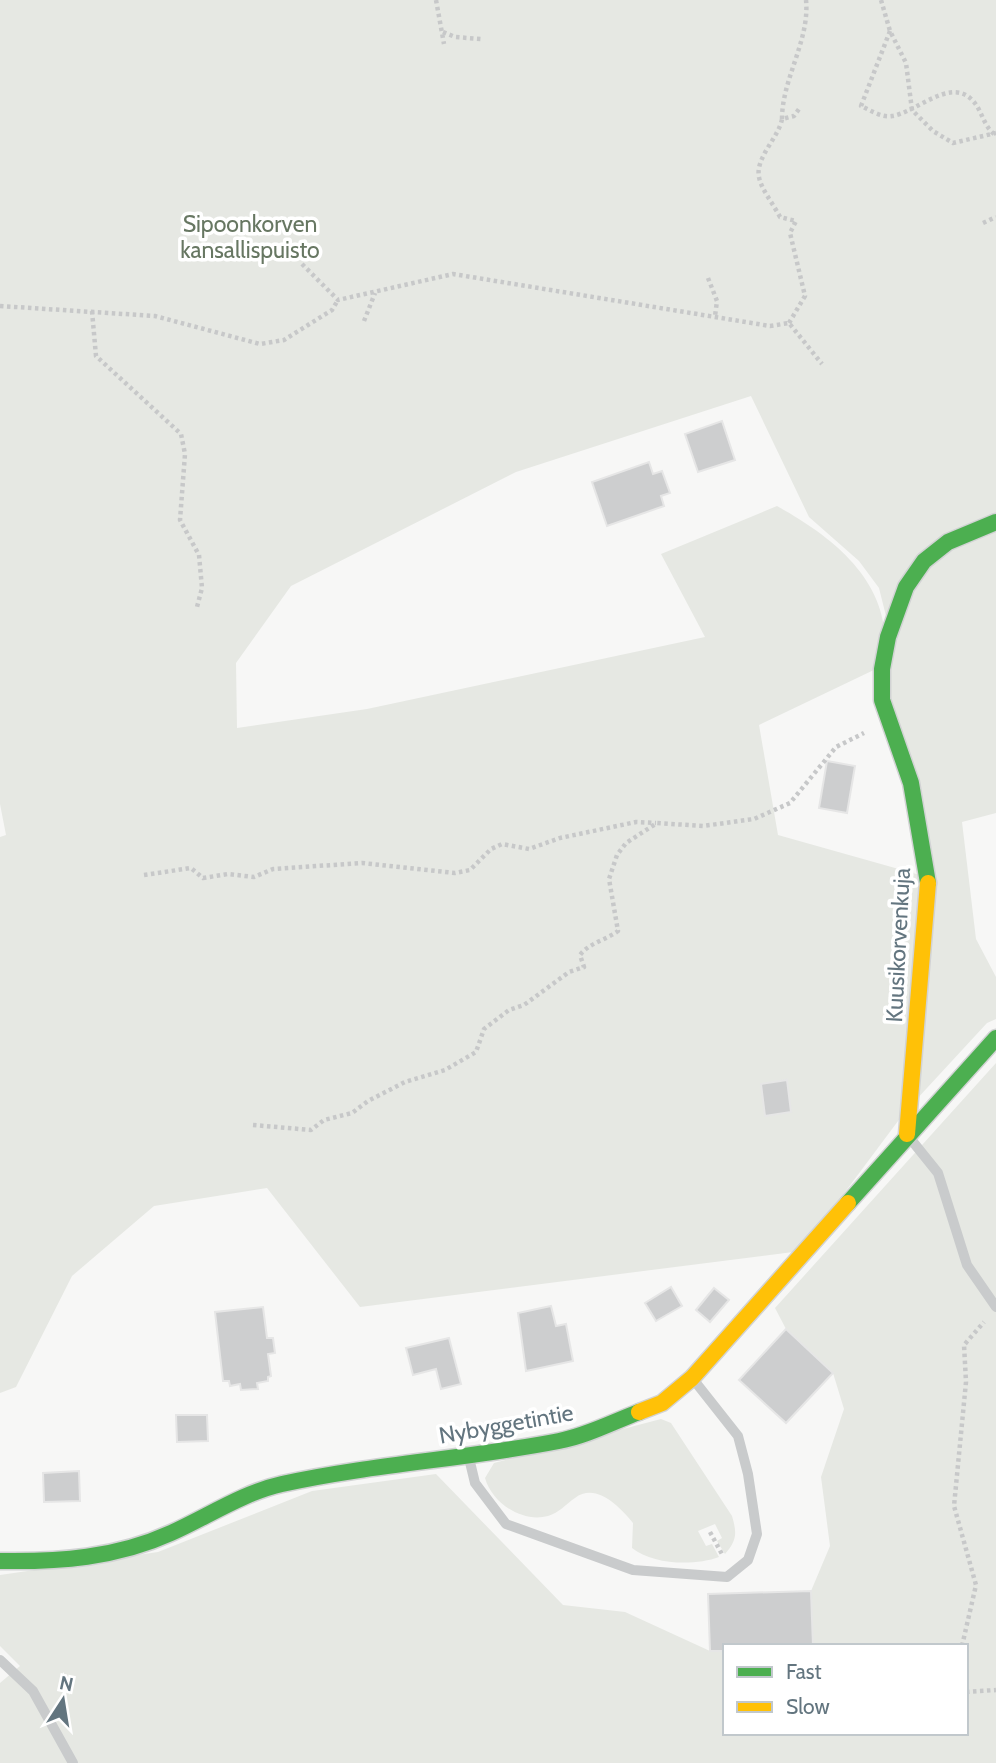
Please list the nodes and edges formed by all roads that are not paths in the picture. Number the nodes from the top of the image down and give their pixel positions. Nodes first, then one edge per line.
1 (996, 523) edge
2 (996, 1038) edge
3 (908, 1134) junction
4 (996, 1307) edge
5 (692, 1378) junction
6 (469, 1456) junction
7 (0, 1561) edge
8 (0, 1660) edge
9 (72, 1763) edge

1 - 3 street, Kuusikorvenkuja
2 - 3 street, Nybyggetintie
3 - 4 lane
3 - 5 street, Nybyggetintie
5 - 6 street, Nybyggetintie
5 - 6 lane
6 - 7 street, Nybyggetintie
8 - 9 lane

